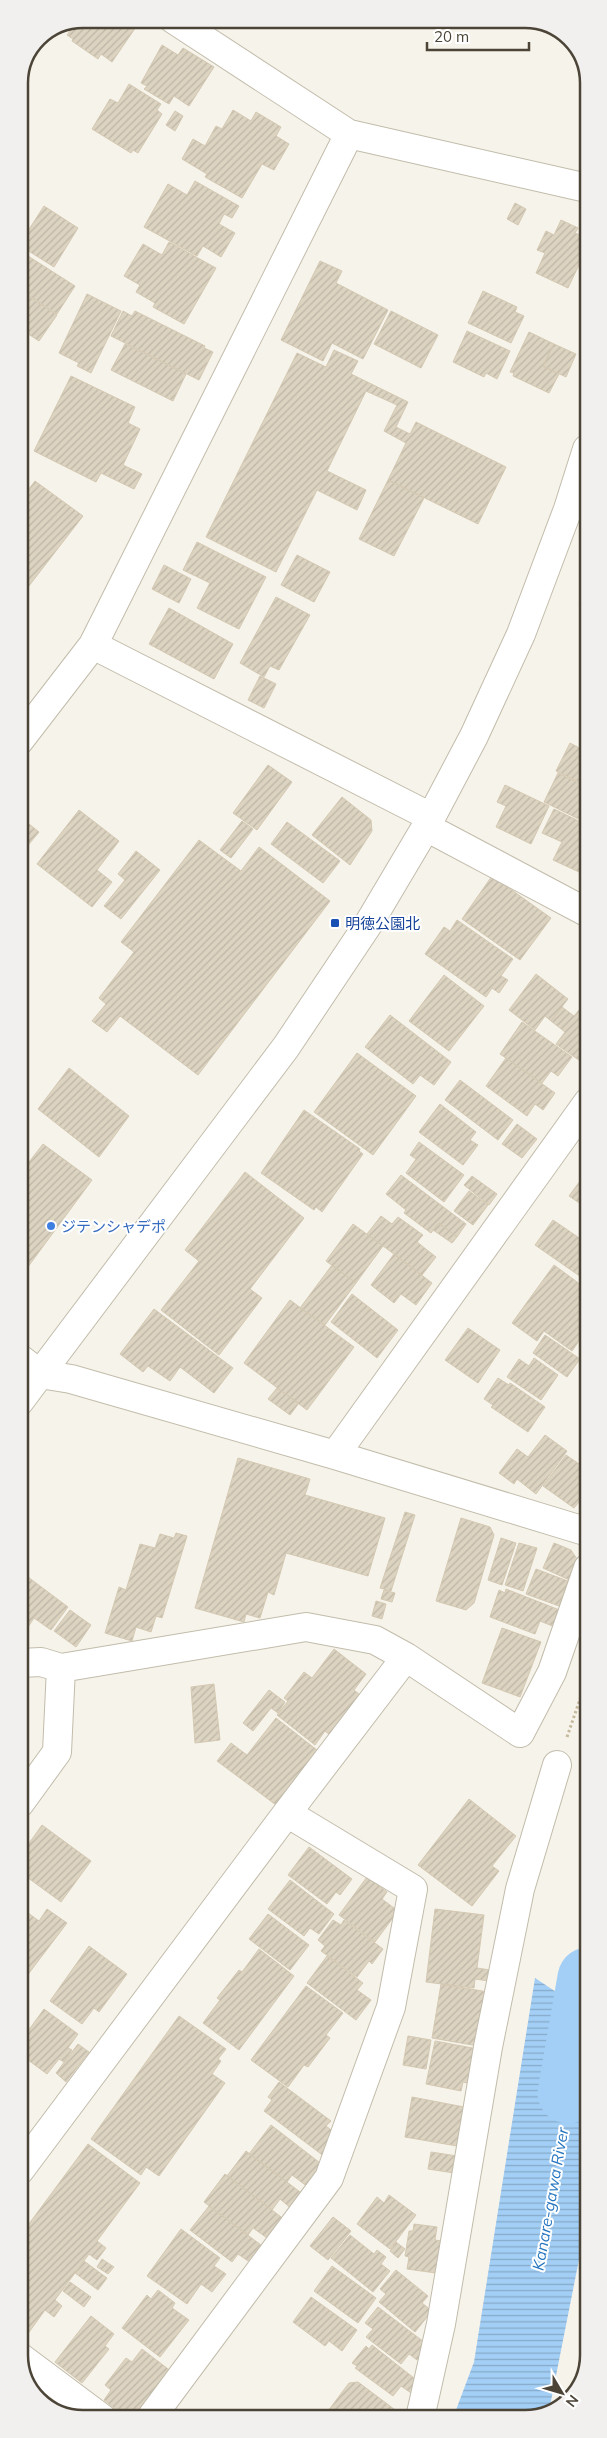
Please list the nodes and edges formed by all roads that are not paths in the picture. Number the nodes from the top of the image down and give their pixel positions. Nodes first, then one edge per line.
1 (186, 27) edge
2 (349, 134) junction
3 (580, 186) edge
4 (580, 471) edge
5 (93, 645) junction
6 (27, 731) edge
7 (429, 822) junction
8 (580, 907) edge
9 (580, 1113) edge
10 (27, 1364) edge
11 (40, 1374) junction
12 (27, 1391) edge
13 (334, 1455) junction
14 (580, 1530) edge
15 (580, 1591) edge
16 (406, 1657) junction
17 (27, 1663) edge
18 (62, 1668) junction
19 (557, 1765) road end
20 (27, 1793) edge
21 (287, 1813) junction
22 (27, 2161) edge
23 (29, 2363) edge
24 (90, 2410) edge
25 (157, 2410) edge
26 (422, 2410) edge

1 - 2 street
2 - 3 street
2 - 5 street
4 - 7 street
5 - 6 street
5 - 7 street
7 - 8 street
7 - 11 street
9 - 13 street
10 - 11 street
11 - 12 street
11 - 13 street
13 - 14 street
15 - 16 street
16 - 18 street
16 - 21 street
17 - 18 street
18 - 20 street
19 - 26 street
21 - 22 street
21 - 25 street
23 - 24 street

